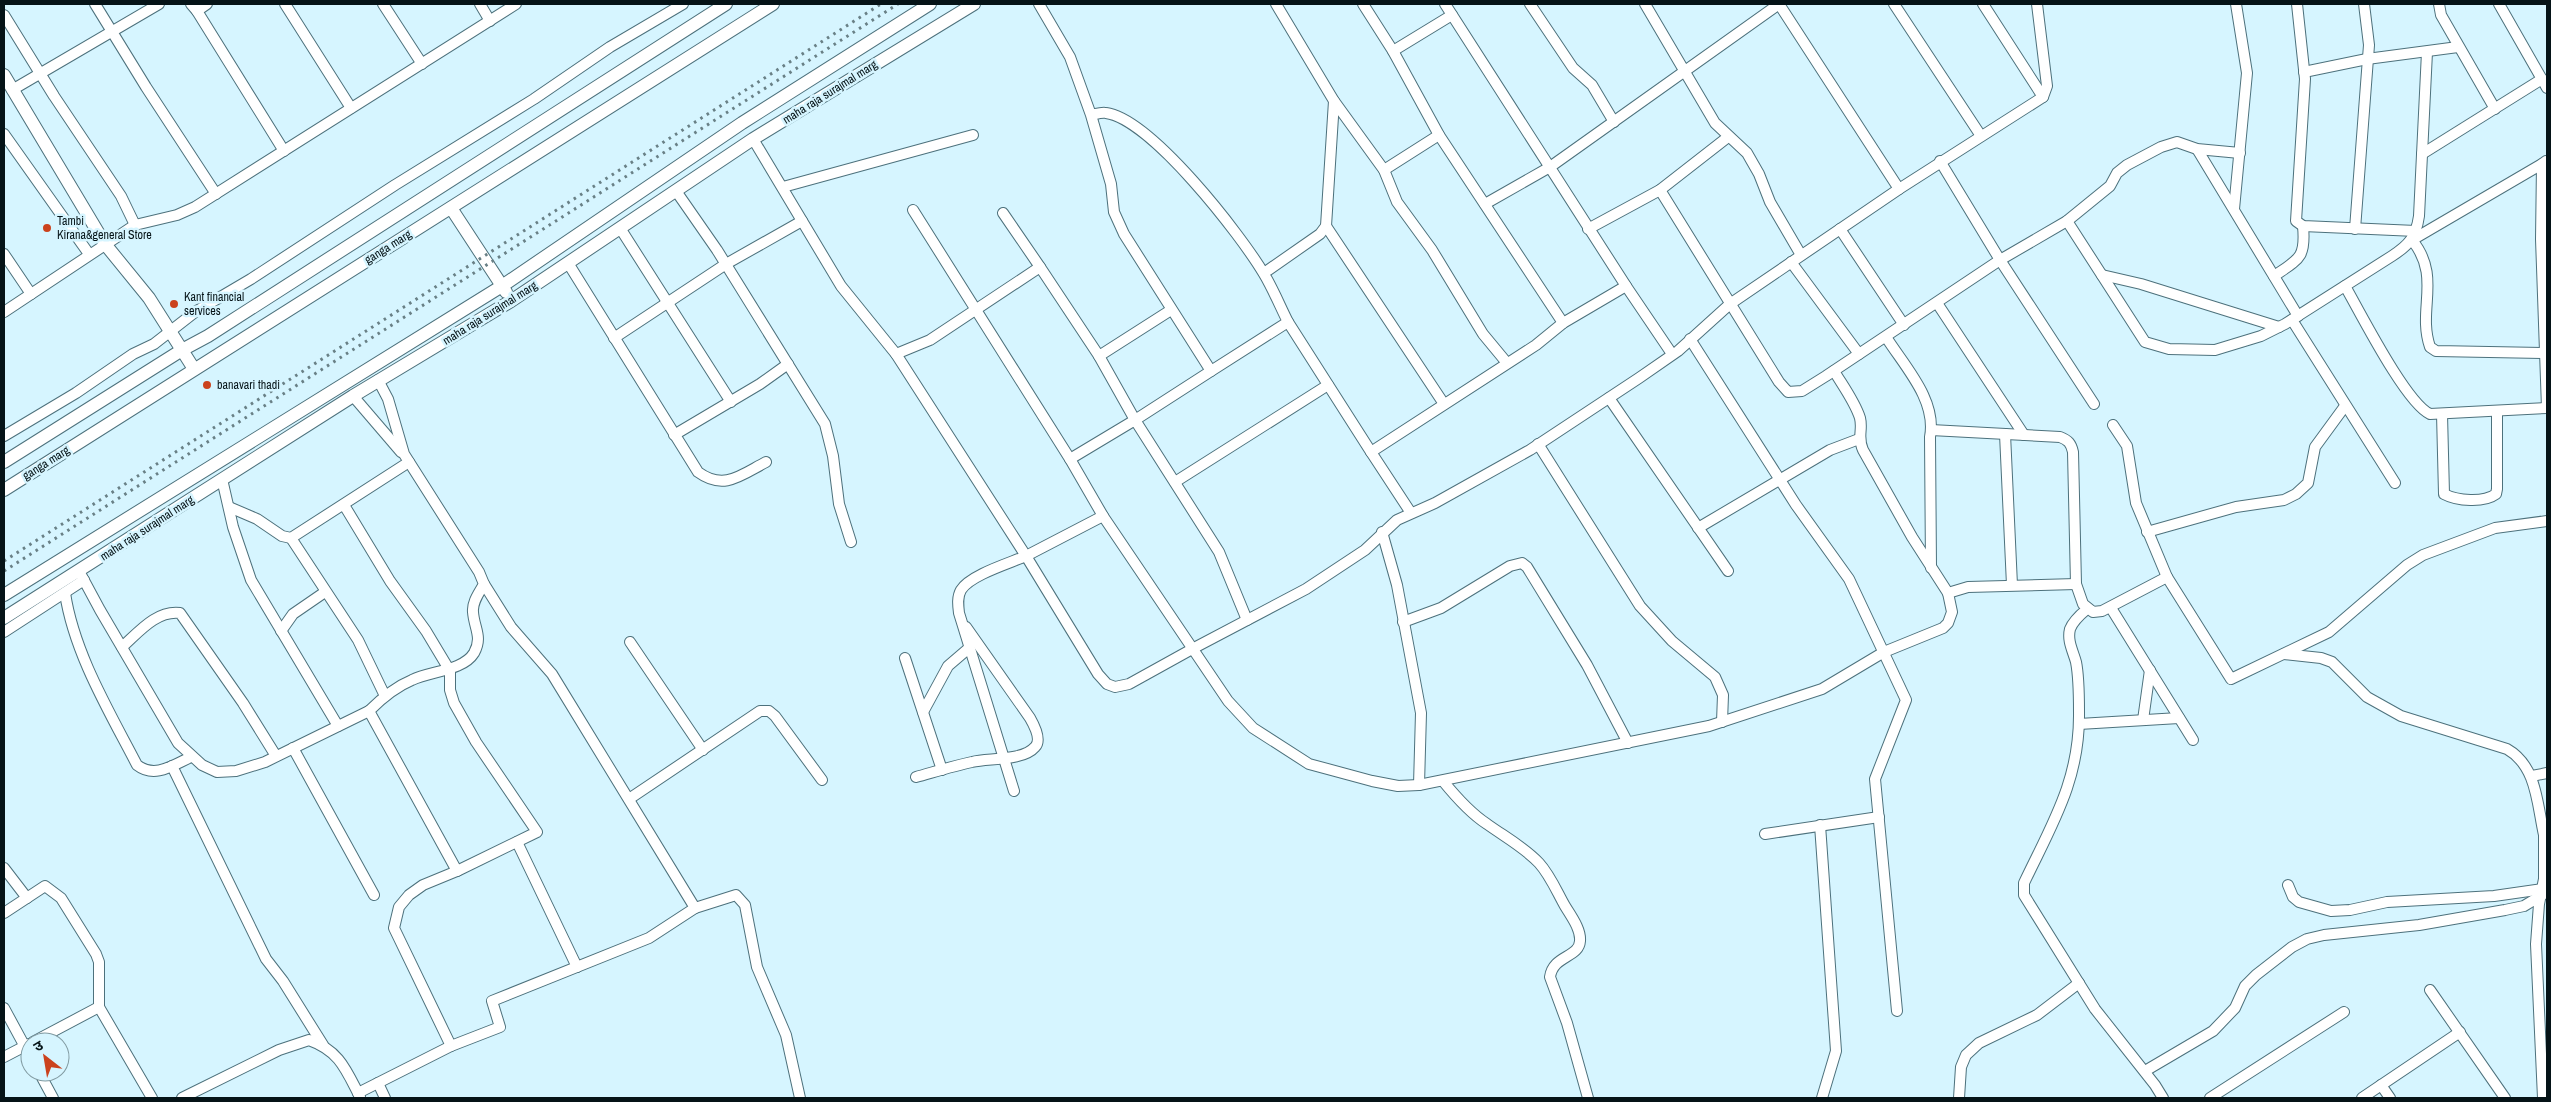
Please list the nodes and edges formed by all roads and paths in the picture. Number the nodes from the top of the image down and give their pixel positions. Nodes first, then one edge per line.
1 (95, 4) edge
2 (159, 4) edge
3 (207, 4) edge
4 (285, 4) edge
5 (384, 4) edge
6 (480, 4) edge
7 (516, 4) edge
8 (683, 4) edge
9 (726, 4) edge
10 (772, 4) edge
11 (930, 4) edge
12 (974, 4) edge
13 (1039, 4) edge
14 (1276, 4) edge
15 (1363, 4) edge
16 (1445, 4) edge
17 (1530, 4) edge
18 (1645, 4) edge
19 (1779, 4) edge
20 (1894, 4) edge
21 (1983, 4) edge
22 (2037, 4) edge
23 (2236, 4) edge
24 (2297, 4) edge
25 (2364, 4) edge
26 (2440, 4) edge
27 (2499, 4) edge
28 (194, 7) edge
29 (4, 15) edge
30 (1452, 15) junction
31 (490, 21) junction
32 (112, 31) junction
33 (2458, 47) junction
34 (1392, 51) junction
35 (2427, 52) junction
36 (2367, 59) junction
37 (422, 64) junction
38 (1684, 72) junction
39 (2304, 72) junction
40 (4, 75) edge
41 (40, 75) junction
42 (2545, 84) edge
43 (12, 90) junction
44 (2043, 97) junction
45 (1334, 101) junction
46 (351, 108) junction
47 (2495, 109) junction
48 (1091, 115) junction
49 (1614, 122) junction
50 (742, 123) junction
51 (4, 134) edge
52 (972, 135) dead end
53 (1439, 135) junction
54 (1728, 136) junction
55 (1981, 136) junction
56 (753, 140) junction
57 (2197, 149) junction
58 (284, 151) junction
59 (2240, 153) junction
60 (2422, 154) junction
61 (1940, 161) junction
62 (2545, 162) edge
63 (1550, 167) junction
64 (1384, 170) junction
65 (783, 187) junction
66 (1899, 189) junction
67 (676, 190) junction
68 (1660, 190) junction
69 (216, 194) junction
70 (1485, 204) junction
71 (451, 208) junction
72 (2234, 209) junction
73 (914, 210) dead end
74 (1004, 213) dead end
75 (802, 221) junction
76 (2067, 222) junction
77 (135, 225) junction
78 (1326, 226) junction
79 (2303, 226) junction
80 (620, 228) junction
81 (1588, 229) junction
82 (1840, 229) junction
83 (2355, 229) junction
84 (2414, 235) junction
85 (105, 244) junction
86 (4, 254) edge
87 (89, 254) junction
88 (1802, 255) junction
89 (2000, 260) junction
90 (1791, 262) junction
91 (568, 263) junction
92 (726, 264) junction
93 (1040, 268) junction
94 (1264, 273) junction
95 (2102, 275) junction
96 (2274, 276) junction
97 (502, 286) junction
98 (1626, 286) junction
99 (2345, 286) junction
100 (31, 294) junction
101 (511, 301) junction
102 (668, 303) junction
103 (1937, 303) junction
104 (1730, 304) junction
105 (975, 310) junction
106 (1171, 310) junction
107 (4, 312) edge
108 (2295, 318) junction
109 (1288, 322) junction
110 (1563, 323) junction
111 (1904, 325) junction
112 (2279, 327) junction
113 (172, 330) junction
114 (1886, 337) junction
115 (614, 338) junction
116 (1690, 339) junction
117 (182, 350) junction
118 (2546, 352) edge
119 (896, 354) junction
120 (1672, 354) junction
121 (1860, 354) junction
122 (1099, 356) junction
123 (1507, 363) junction
124 (788, 364) junction
125 (194, 370) junction
126 (1211, 371) junction
127 (1834, 371) junction
128 (378, 380) junction
129 (1328, 385) junction
130 (353, 396) junction
131 (1609, 398) junction
132 (731, 402) junction
133 (1444, 404) junction
134 (2094, 404) dead end
135 (2346, 406) junction
136 (2547, 408) edge
137 (2497, 412) junction
138 (2442, 414) junction
139 (1135, 420) junction
140 (2113, 425) dead end
141 (1931, 430) junction
142 (2005, 434) junction
143 (674, 435) junction
144 (2024, 435) junction
145 (4, 436) edge
146 (1859, 440) junction
147 (1538, 444) junction
148 (1371, 452) junction
149 (406, 458) junction
150 (1070, 459) junction
151 (4, 462) edge
152 (766, 462) dead end
153 (222, 480) junction
154 (1780, 480) junction
155 (1175, 482) junction
156 (2395, 482) dead end
157 (4, 490) edge
158 (344, 505) junction
159 (229, 508) junction
160 (1412, 513) junction
161 (1103, 516) junction
162 (2547, 521) edge
163 (1698, 528) junction
164 (1382, 532) junction
165 (2147, 532) junction
166 (291, 538) junction
167 (850, 542) dead end
168 (69, 554) junction
169 (1026, 556) junction
170 (1931, 569) junction
171 (1728, 571) dead end
172 (82, 576) junction
173 (2167, 578) junction
174 (484, 584) junction
175 (2076, 584) junction
176 (2012, 585) junction
177 (325, 592) junction
178 (65, 593) junction
179 (1948, 593) junction
180 (4, 595) edge
181 (2087, 608) junction
182 (2111, 608) junction
183 (4, 618) edge
184 (1247, 620) junction
185 (961, 621) junction
186 (1403, 622) junction
187 (281, 631) junction
188 (4, 632) edge
189 (630, 642) dead end
190 (122, 647) junction
191 (969, 648) junction
192 (1194, 648) junction
193 (1884, 652) junction
194 (2283, 654) junction
195 (905, 658) dead end
196 (450, 670) junction
197 (2150, 670) junction
198 (385, 696) junction
199 (369, 710) junction
200 (923, 712) junction
201 (2179, 718) junction
202 (2143, 720) junction
203 (1722, 722) junction
204 (2078, 724) junction
205 (338, 726) junction
206 (2193, 740) dead end
207 (1628, 743) junction
208 (292, 748) junction
209 (703, 750) junction
210 (276, 756) junction
211 (191, 757) junction
212 (1004, 759) junction
213 (172, 766) junction
214 (942, 770) junction
215 (2547, 773) edge
216 (2532, 776) junction
217 (916, 777) dead end
218 (822, 780) dead end
219 (1444, 781) junction
220 (1419, 786) junction
221 (1014, 791) dead end
222 (629, 799) junction
223 (1879, 817) junction
224 (1820, 825) junction
225 (1765, 834) dead end
226 (2546, 835) edge
227 (517, 842) junction
228 (4, 868) edge
229 (457, 872) junction
230 (2288, 886) dead end
231 (2544, 893) edge
232 (374, 895) dead end
233 (27, 898) junction
234 (696, 908) junction
235 (4, 913) edge
236 (577, 966) junction
237 (2079, 983) junction
238 (2430, 990) dead end
239 (98, 1007) junction
240 (4, 1008) edge
241 (1897, 1011) dead end
242 (2344, 1012) dead end
243 (20, 1032) edge
244 (56, 1032) edge
245 (2460, 1032) junction
246 (323, 1045) junction
247 (451, 1046) junction
248 (20, 1051) edge
249 (4, 1057) edge
250 (2145, 1071) junction
251 (44, 1082) edge
252 (378, 1083) junction
253 (2381, 1085) junction
254 (359, 1095) edge
255 (53, 1098) edge
256 (152, 1098) edge
257 (182, 1098) edge
258 (385, 1098) edge
259 (800, 1098) edge
260 (1588, 1098) edge
261 (1822, 1098) edge
262 (1959, 1098) edge
263 (2163, 1098) edge
264 (2210, 1098) edge
265 (2362, 1098) edge
266 (2390, 1098) edge
267 (2505, 1098) edge
268 (2543, 1098) edge

1 - 32 street
2 - 32 street
3 - 28 street
4 - 46 street
5 - 37 street
6 - 31 street
7 - 31 street
8 - 113 street
9 - 117 street, ganga marg
10 - 71 street, ganga marg
11 - 50 street, maha raja surajmal marg
12 - 56 street, maha raja surajmal marg
13 - 48 street
14 - 45 street
15 - 34 street
16 - 30 street
17 - 49 street
18 - 38 street
19 - 38 street
19 - 66 street
20 - 55 street
21 - 44 street
22 - 44 street
23 - 59 street
24 - 39 street
25 - 36 street
26 - 33 street
27 - 42 street
28 - 58 street
29 - 41 street
30 - 34 street
30 - 63 street
31 - 37 street
32 - 41 street
32 - 69 street
33 - 35 street
33 - 47 street
34 - 53 street
35 - 36 street
35 - 60 street
36 - 39 street
36 - 83 street
37 - 46 street
38 - 49 street
38 - 54 street
39 - 79 street
40 - 43 street
41 - 43 street
41 - 77 street
42 - 47 street
43 - 85 street
44 - 55 street
45 - 64 street
45 - 78 street
46 - 58 street
47 - 60 street
48 - 94 street
48 - 106 street
49 - 63 street
50 - 56 street
50 - 97 street, maha raja surajmal marg
51 - 87 street
52 - 65 street
53 - 64 street
53 - 70 street
54 - 68 street
54 - 88 street
55 - 61 street
56 - 65 street
56 - 67 street, maha raja surajmal marg
57 - 59 street
57 - 72 street
57 - 76 street
58 - 69 street
59 - 72 street
60 - 84 street
61 - 66 street
61 - 89 street
62 - 84 street
62 - 118 street
63 - 70 street
63 - 81 street
64 - 123 street
65 - 75 street
66 - 82 street
67 - 80 street, maha raja surajmal marg
67 - 92 street
68 - 81 street
68 - 104 street
69 - 77 street
70 - 110 street
71 - 97 street
71 - 125 street, ganga marg
72 - 96 street
73 - 105 street
74 - 93 street
75 - 92 street
75 - 119 street
76 - 89 street
76 - 95 street
77 - 85 street
78 - 94 street
78 - 133 street
79 - 83 street
79 - 96 street
80 - 91 street, maha raja surajmal marg
80 - 102 street
81 - 98 street
82 - 88 street
82 - 111 street
83 - 84 street
84 - 99 street
84 - 118 street
85 - 87 street
85 - 113 street
86 - 100 street
87 - 100 street
88 - 90 street
89 - 103 street
89 - 134 street
90 - 104 street
90 - 121 street
91 - 101 street, maha raja surajmal marg
91 - 115 street
92 - 102 street
92 - 124 street
93 - 105 street
93 - 122 street
94 - 109 street
95 - 112 street
95 - 112 street
96 - 108 street
97 - 101 street
97 - 168 street, maha raja surajmal marg
98 - 110 street
98 - 120 street
99 - 108 street
99 - 138 street
100 - 107 street
101 - 128 street, maha raja surajmal marg
102 - 115 street
102 - 132 street
103 - 111 street
103 - 144 street
104 - 116 street
104 - 127 street
105 - 119 street
105 - 150 street
106 - 122 street
106 - 126 street
108 - 112 street
108 - 135 street
109 - 126 street
109 - 129 street
110 - 123 street
111 - 114 street
113 - 117 street
113 - 145 street
114 - 121 street
114 - 141 street
115 - 143 street
116 - 120 street
116 - 154 street
117 - 125 street
117 - 151 street, ganga marg
118 - 136 street
119 - 169 street
120 - 131 street
121 - 127 street
122 - 139 street
123 - 133 street
124 - 132 street
124 - 167 street
125 - 157 street, ganga marg
126 - 139 street
127 - 146 street
128 - 130 street, maha raja surajmal marg
128 - 149 street
129 - 148 street
129 - 155 street
130 - 149 street
130 - 153 street, maha raja surajmal marg
131 - 147 street
131 - 163 street
132 - 143 street
133 - 148 street
135 - 156 street
135 - 165 street
136 - 137 street
137 - 138 street
137 - 138 street
139 - 150 street
139 - 155 street
140 - 165 street
141 - 142 street
141 - 170 street
142 - 144 street
142 - 176 street
143 - 152 street
144 - 175 street
146 - 154 street
146 - 170 street
147 - 160 street
147 - 203 street
148 - 160 street
149 - 158 street
149 - 174 street
150 - 161 street
153 - 159 street
153 - 172 street, maha raja surajmal marg
154 - 163 street
154 - 193 street
155 - 184 street
158 - 166 street
158 - 196 street
159 - 166 street
159 - 187 street
160 - 164 street
161 - 169 street
161 - 192 street
162 - 194 street
163 - 171 street
164 - 184 street
164 - 186 street
165 - 173 street
166 - 177 street
168 - 172 street
168 - 180 street, maha raja surajmal marg
169 - 185 street
169 - 192 street
170 - 179 street
172 - 178 street
172 - 183 street, maha raja surajmal marg
172 - 190 street
173 - 182 street
173 - 194 street
174 - 196 street
174 - 222 street
175 - 176 street
175 - 181 street
176 - 179 street
177 - 187 street
177 - 198 street
178 - 188 street
178 - 213 street
179 - 193 street
181 - 182 street
181 - 204 street
182 - 197 street
184 - 192 street
185 - 191 street
185 - 212 street
186 - 207 street
186 - 220 street
187 - 205 street
189 - 209 street
190 - 210 street
190 - 211 street
191 - 200 street
191 - 212 street
192 - 220 street
193 - 203 street
193 - 223 street
194 - 216 street
195 - 200 street
196 - 198 street
196 - 227 street
197 - 201 street
197 - 202 street
198 - 199 street
199 - 205 street
199 - 229 street
200 - 214 street
201 - 202 street
201 - 206 street
202 - 204 street
203 - 207 street
204 - 237 street
205 - 208 street
207 - 219 street
208 - 210 street
208 - 232 street
209 - 218 street
209 - 222 street
210 - 211 street
211 - 213 street
212 - 214 street
212 - 221 street
213 - 246 street
214 - 217 street
215 - 216 street
216 - 226 street
219 - 220 street
219 - 260 street
222 - 234 street
223 - 224 street
223 - 241 street
224 - 225 street
224 - 261 street
226 - 231 street
227 - 229 street
227 - 236 street
228 - 233 street
229 - 247 street
230 - 231 street
231 - 250 street
231 - 268 street
233 - 235 street
233 - 239 street
234 - 236 street
234 - 259 street
236 - 247 street
237 - 250 street
237 - 262 street
238 - 245 street
239 - 244 street
239 - 256 street
240 - 243 street
242 - 264 street
245 - 253 street
245 - 267 street
246 - 254 street
246 - 257 street
247 - 252 street
248 - 249 street
250 - 263 street
251 - 255 street
252 - 254 street
252 - 258 street
253 - 265 street
253 - 266 street

